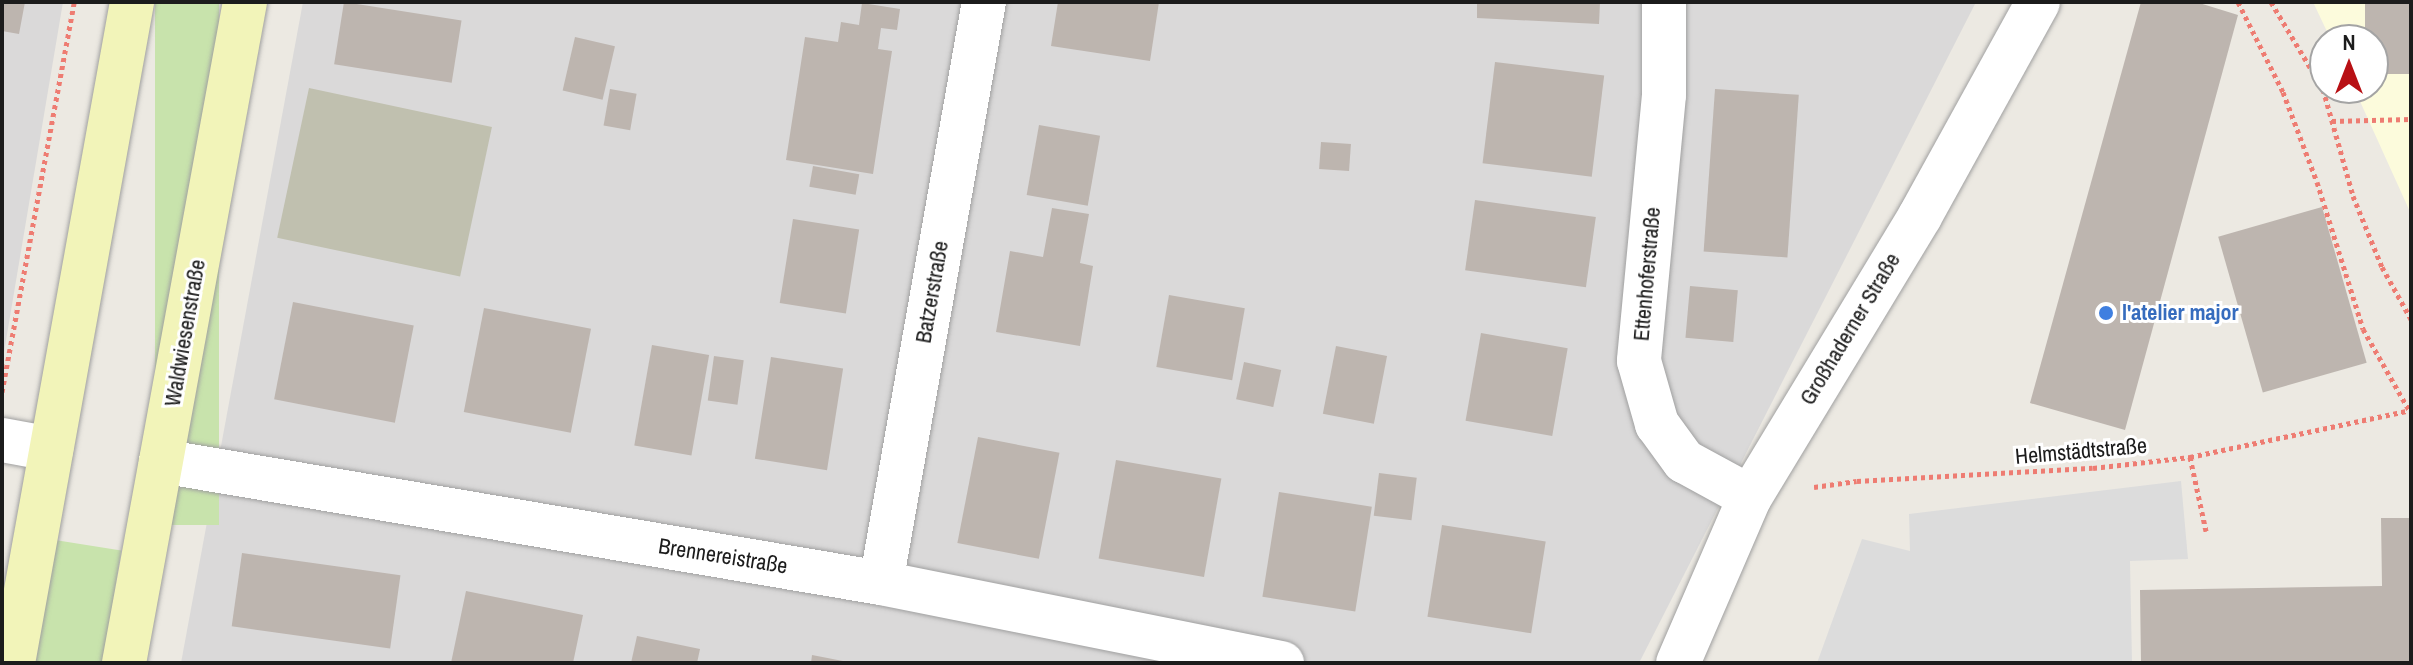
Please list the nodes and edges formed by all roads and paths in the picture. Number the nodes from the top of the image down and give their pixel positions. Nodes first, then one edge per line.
1 (74, 2) edge
2 (132, 2) edge
3 (245, 2) edge
4 (984, 2) edge
5 (1664, 2) edge
6 (2038, 2) edge
7 (2238, 2) edge
8 (2271, 2) edge
9 (2411, 119) edge
10 (2332, 121) junction
11 (2411, 319) edge
12 (2, 392) edge
13 (2410, 410) edge
14 (2, 440) edge
15 (51, 449) junction
16 (2190, 457) junction
17 (161, 461) junction
18 (1750, 497) junction
19 (2206, 531) dead end
20 (881, 583) junction
21 (13, 663) edge
22 (124, 663) edge
23 (1282, 663) edge
24 (1678, 663) edge

1 - 12 path
2 - 15 main road
3 - 17 main road, Waldwiesenstraße
4 - 20 street, Batzerstraße
5 - 18 street, Ettenhoferstraße
6 - 18 street, Großhaderner Straße
7 - 13 path
8 - 10 path
9 - 10 path
10 - 11 path
13 - 16 path, Helmstädtstraße
14 - 15 street
15 - 21 main road
16 - 18 path, Helmstädtstraße
16 - 19 path
17 - 20 street, Brennereistraße
17 - 22 main road, Waldwiesenstraße
18 - 24 street, Großhaderner Straße
20 - 23 street, Brennereistraße

